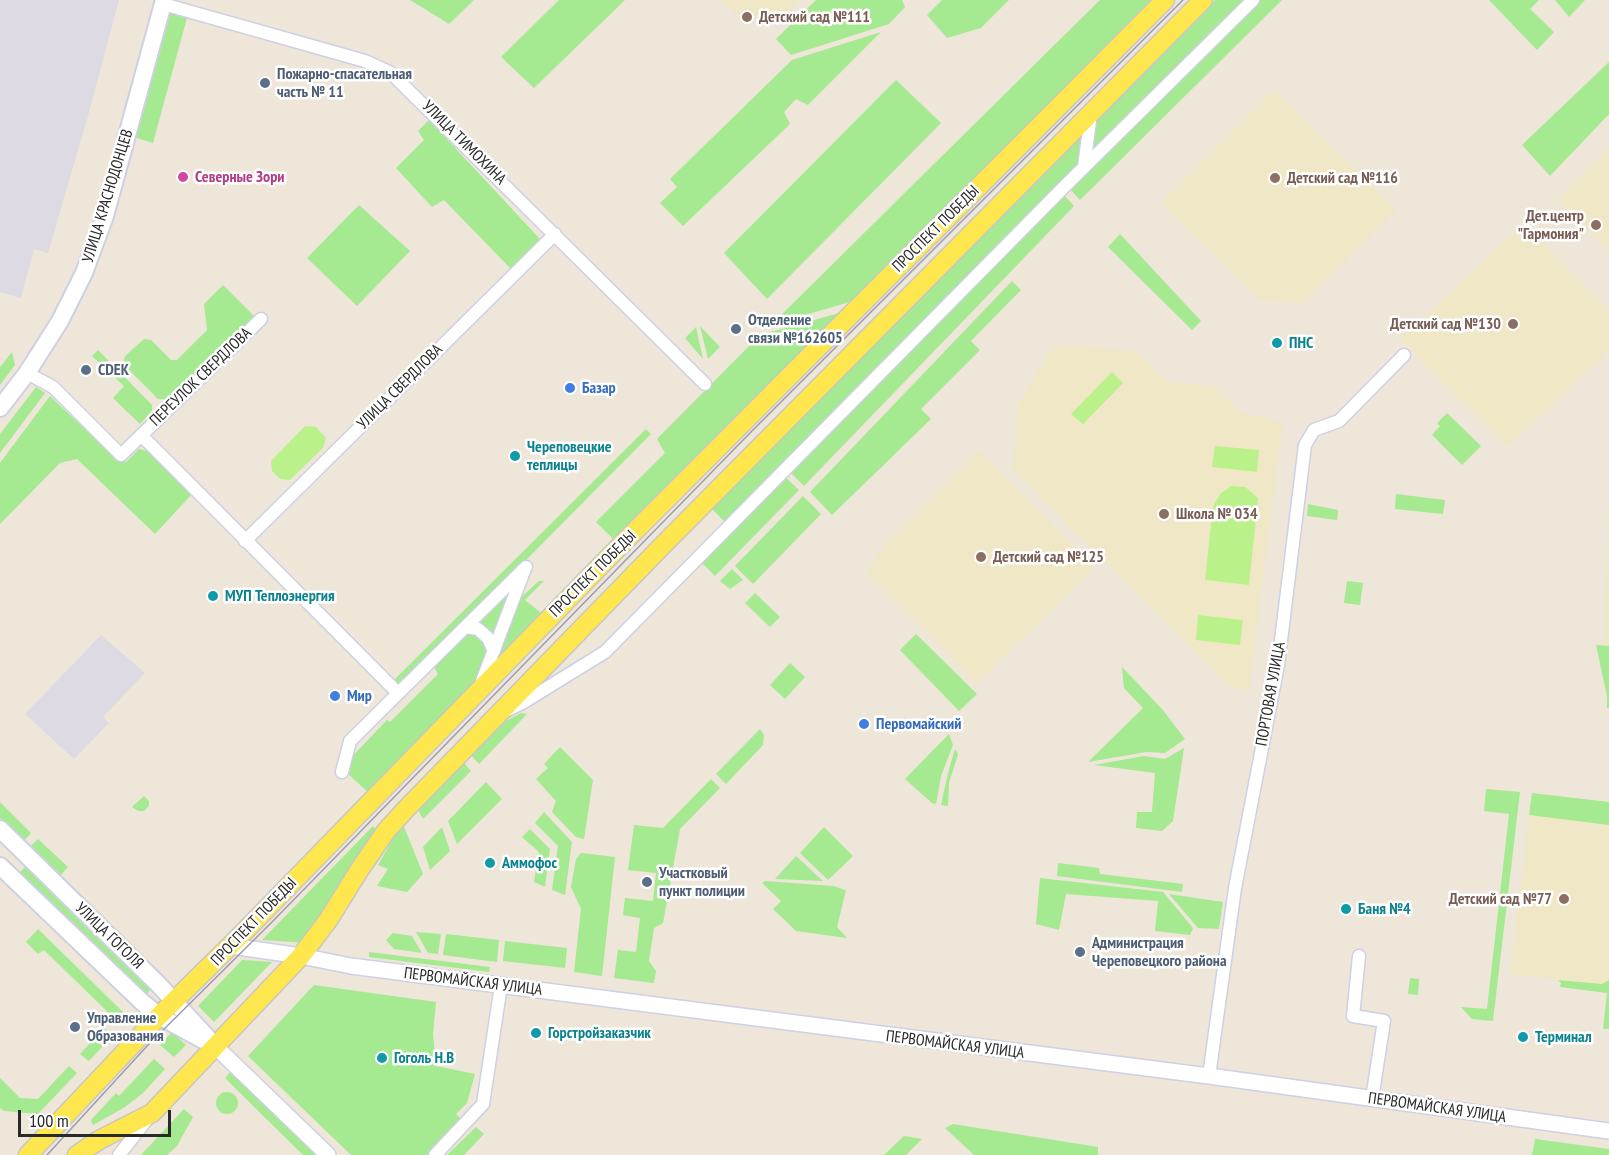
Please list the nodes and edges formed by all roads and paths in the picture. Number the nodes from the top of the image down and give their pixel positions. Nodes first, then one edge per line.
1 (1165, 0) edge
2 (1203, 0) edge
3 (1253, 0) edge
4 (164, 2) edge
5 (1091, 113) junction
6 (1084, 167) junction
7 (555, 234) junction
8 (261, 319) dead end
9 (1404, 355) dead end
10 (27, 373) junction
11 (705, 384) dead end
12 (0, 408) edge
13 (141, 435) junction
14 (245, 541) junction
15 (466, 627) junction
16 (494, 651) junction
17 (478, 691) junction
18 (398, 693) junction
19 (498, 714) junction
20 (342, 772) dead end
21 (0, 829) edge
22 (26, 854) junction
23 (4, 870) edge
24 (231, 946) junction
25 (302, 956) junction
26 (1359, 956) dead end
27 (501, 985) junction
28 (174, 1002) junction
29 (159, 1016) junction
30 (215, 1046) junction
31 (1209, 1076) junction
32 (1372, 1099) junction
33 (152, 1113) junction
34 (1609, 1131) edge
35 (28, 1155) edge
36 (77, 1155) edge
37 (119, 1155) edge
38 (328, 1155) edge
39 (435, 1155) edge

1 - 17 main road, ПРОСПЕКТ ПОБЕДЫ
2 - 5 main road, ПРОСПЕКТ ПОБЕДЫ
3 - 6 street
4 - 7 street, УЛИЦА ТИМОХИНА
4 - 10 main road, УЛИЦА КРАСНОДОНЦЕВ
5 - 6 street
5 - 19 main road, ПРОСПЕКТ ПОБЕДЫ
6 - 19 street
7 - 11 street, УЛИЦА ТИМОХИНА
7 - 14 street, УЛИЦА СВЕРДЛОВА
8 - 13 street, ПЕРЕУЛОК СВЕРДЛОВА
9 - 31 street, ПОРТОВАЯ УЛИЦА
10 - 12 main road, УЛИЦА КРАСНОДОНЦЕВ
10 - 13 street, ПЕРЕУЛОК СВЕРДЛОВА
13 - 14 street
14 - 18 street
15 - 16 street
15 - 16 street
15 - 18 street
16 - 17 street
17 - 24 main road, ПРОСПЕКТ ПОБЕДЫ
18 - 20 street
19 - 25 main road, ПРОСПЕКТ ПОБЕДЫ
21 - 22 main road, УЛИЦА ГОГОЛЯ
22 - 23 main road
22 - 28 main road, УЛИЦА ГОГОЛЯ
23 - 29 main road, УЛИЦА ГОГОЛЯ
24 - 25 street, ПЕРВОМАЙСКАЯ УЛИЦА
24 - 28 main road, ПРОСПЕКТ ПОБЕДЫ
25 - 27 street, ПЕРВОМАЙСКАЯ УЛИЦА
25 - 30 main road, ПРОСПЕКТ ПОБЕДЫ
26 - 32 street
27 - 31 street, ПЕРВОМАЙСКАЯ УЛИЦА
27 - 39 street
28 - 29 main road, ПРОСПЕКТ ПОБЕДЫ
28 - 30 main road, УЛИЦА ГОГОЛЯ
29 - 30 main road, УЛИЦА ГОГОЛЯ
29 - 35 main road, ПРОСПЕКТ ПОБЕДЫ
30 - 33 main road, ПРОСПЕКТ ПОБЕДЫ
30 - 38 street, УЛИЦА ГОГОЛЯ
31 - 32 street, ПЕРВОМАЙСКАЯ УЛИЦА
32 - 34 street, ПЕРВОМАЙСКАЯ УЛИЦА
33 - 36 main road, ПРОСПЕКТ ПОБЕДЫ
33 - 37 street

